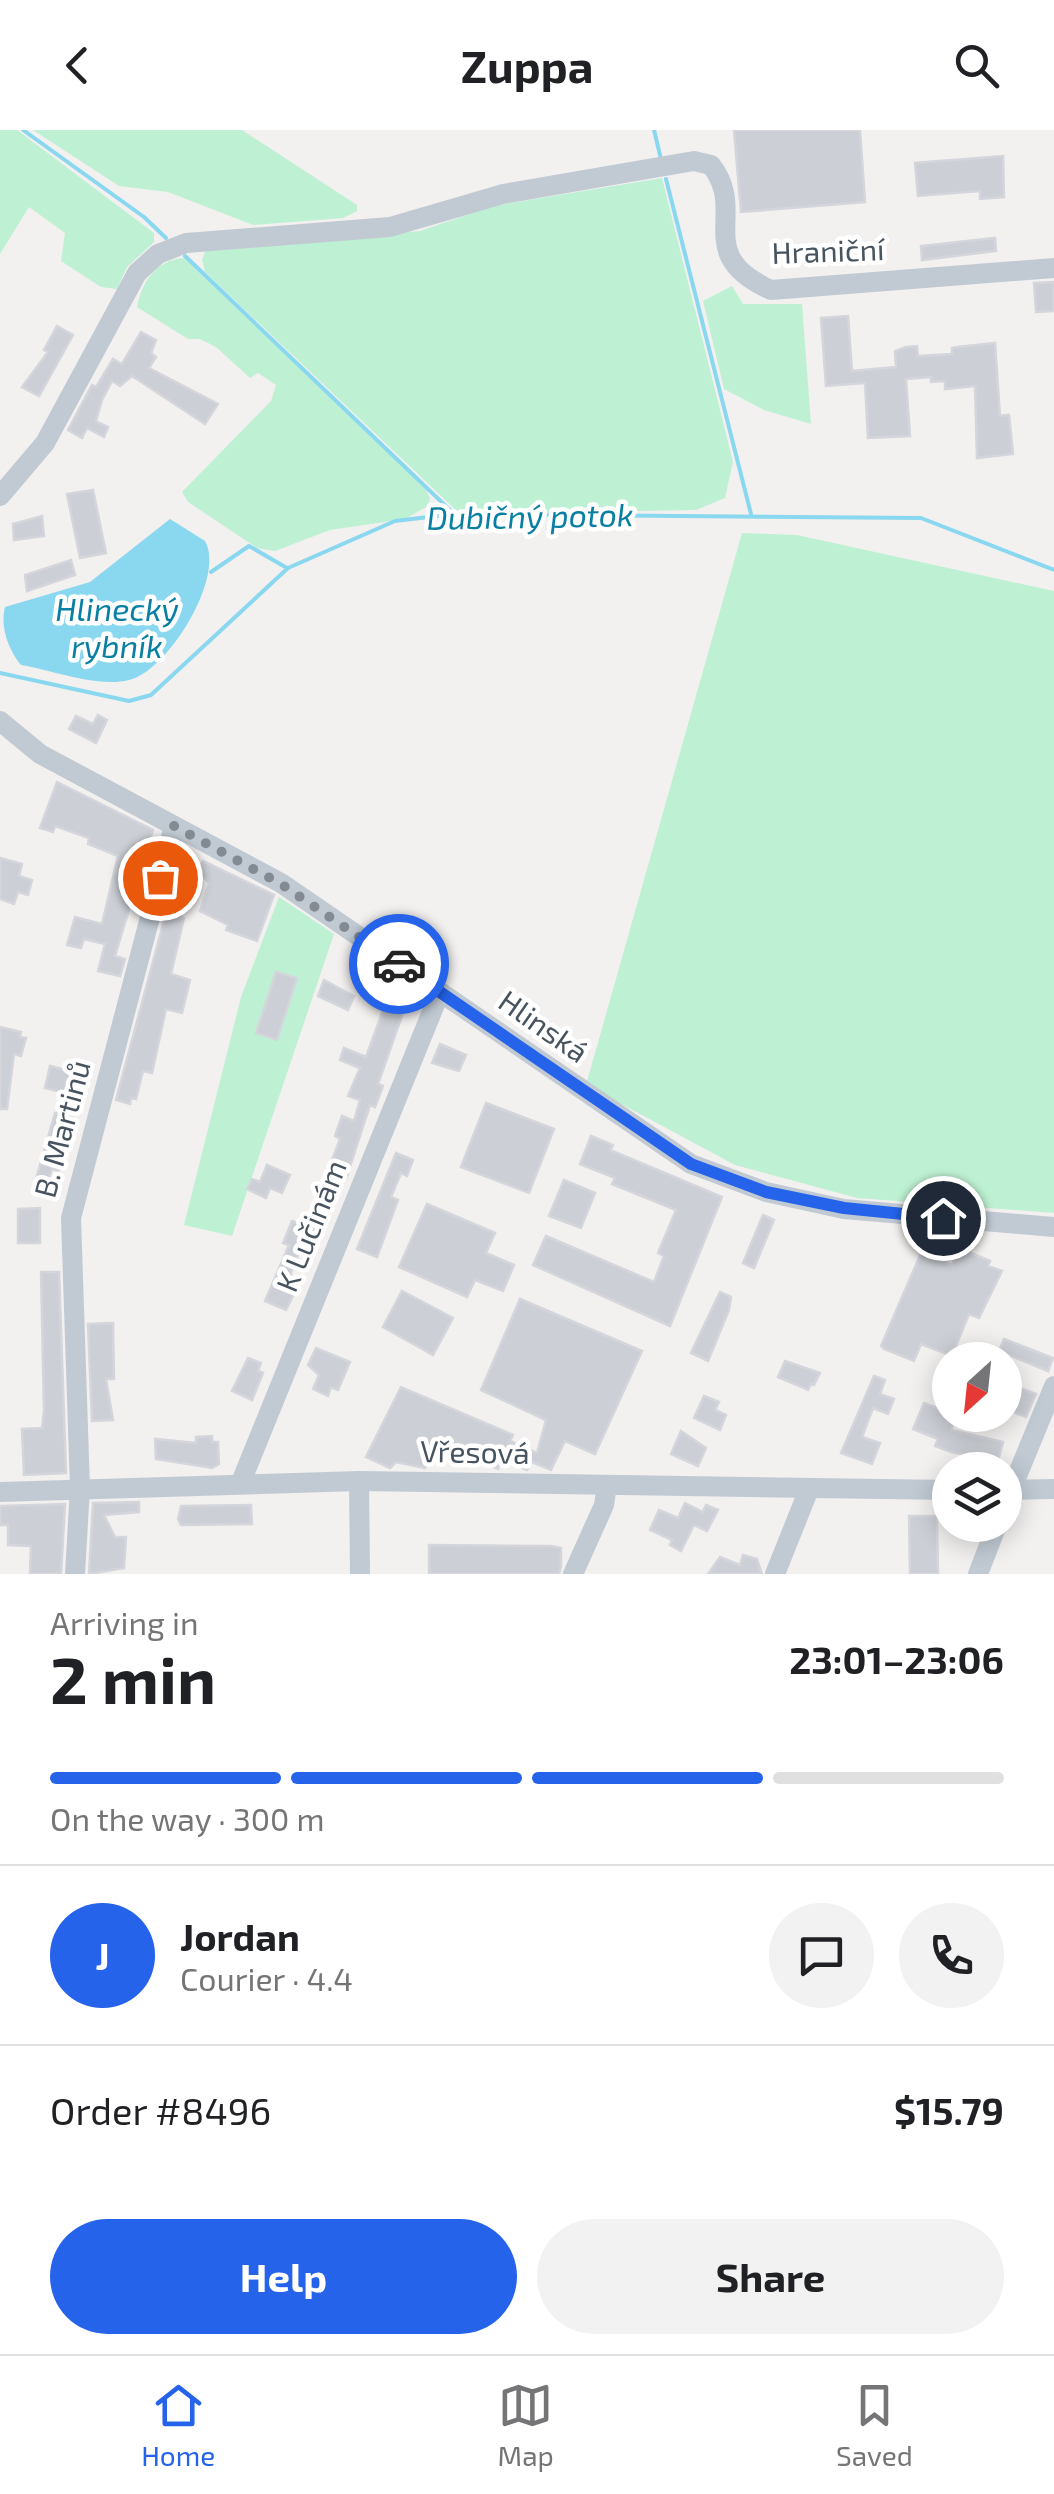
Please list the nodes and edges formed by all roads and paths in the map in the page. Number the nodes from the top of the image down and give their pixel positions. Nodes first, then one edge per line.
1 (1054, 268) edge
2 (0, 496) edge
3 (0, 721) edge
4 (174, 826) junction
5 (440, 992) junction
6 (1054, 1227) edge
7 (1054, 1386) edge
8 (1022, 1460) edge
9 (358, 1481) junction
10 (241, 1482) junction
11 (607, 1485) junction
12 (80, 1488) junction
13 (808, 1489) junction
14 (1054, 1489) edge
15 (932, 1490) edge
16 (0, 1492) edge
17 (1022, 1493) edge
18 (990, 1542) edge
19 (75, 1574) edge
20 (360, 1574) edge
21 (573, 1574) edge
22 (774, 1574) edge
23 (978, 1574) edge

1 - 2 street, Hraniční
3 - 4 street, Hlinská
4 - 5 street, Hlinská
4 - 12 street, B. Martinů
5 - 6 street, Hlinská
5 - 10 street, K Lučinám
7 - 8 street
9 - 10 street, Vřesová
9 - 11 street, Vřesová
9 - 20 street
10 - 12 street, Vřesová
11 - 13 street, Vřesová
11 - 21 street
12 - 16 street, Vřesová
12 - 19 street, B. Martinů
13 - 15 street, Vřesová
13 - 22 street
14 - 17 street
18 - 23 street

